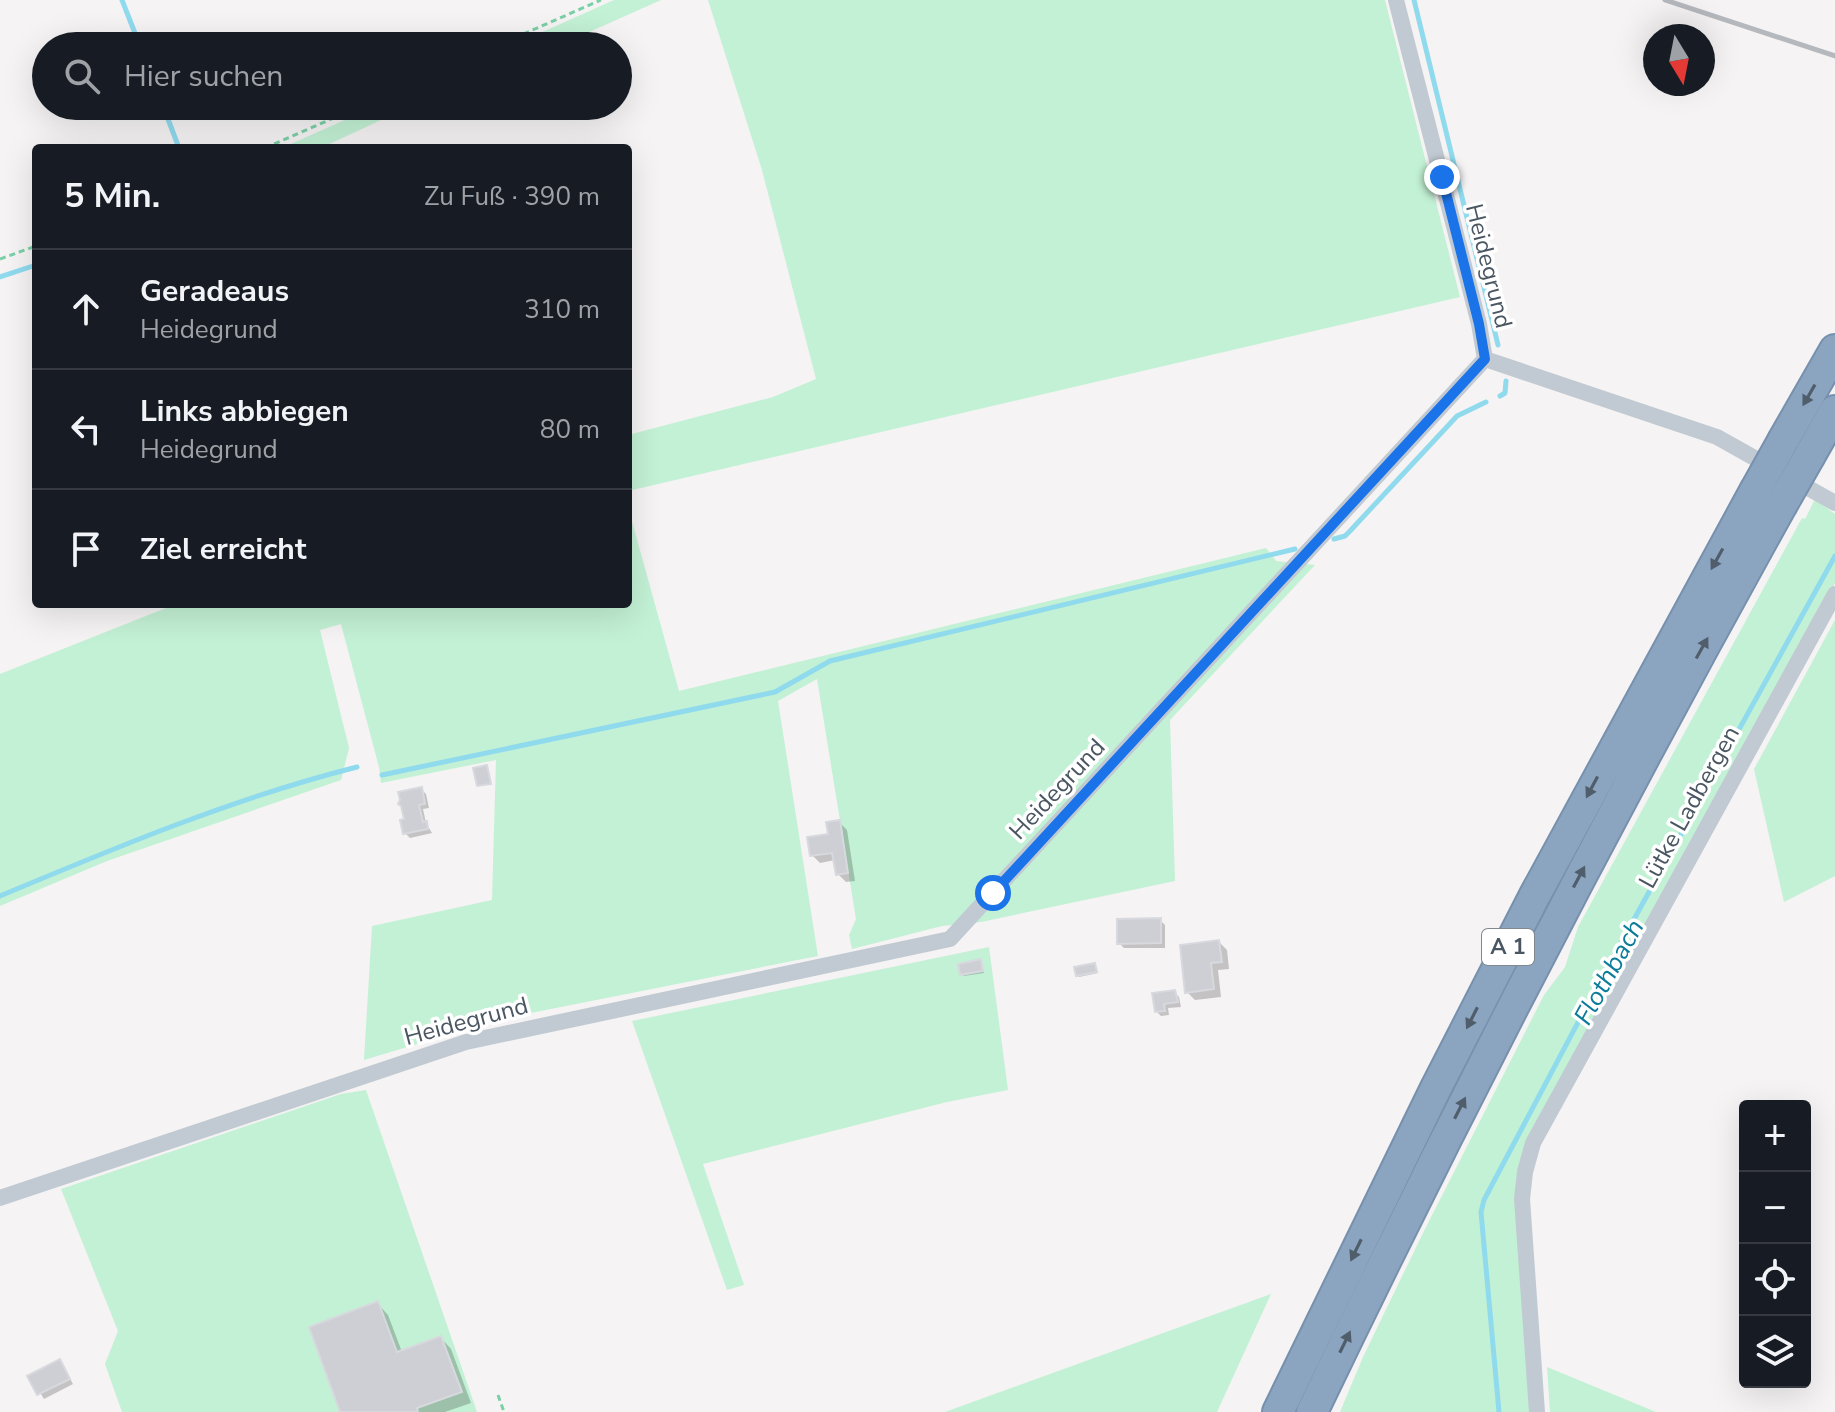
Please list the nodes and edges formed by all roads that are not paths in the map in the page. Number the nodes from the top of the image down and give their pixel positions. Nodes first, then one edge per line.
1 (1396, 0) edge
2 (1835, 350) edge
3 (1485, 359) junction
4 (1835, 411) edge
5 (1835, 503) edge
6 (1835, 594) edge
7 (0, 1198) edge
8 (1278, 1412) edge
9 (1312, 1412) edge
10 (1537, 1412) edge

1 - 3 street, Heidegrund
2 -> 8 highway, A 1, bridge
3 - 5 street
3 - 7 street, Heidegrund
9 -> 4 highway, A 1, bridge
6 - 10 street, Lütke Ladbergen

